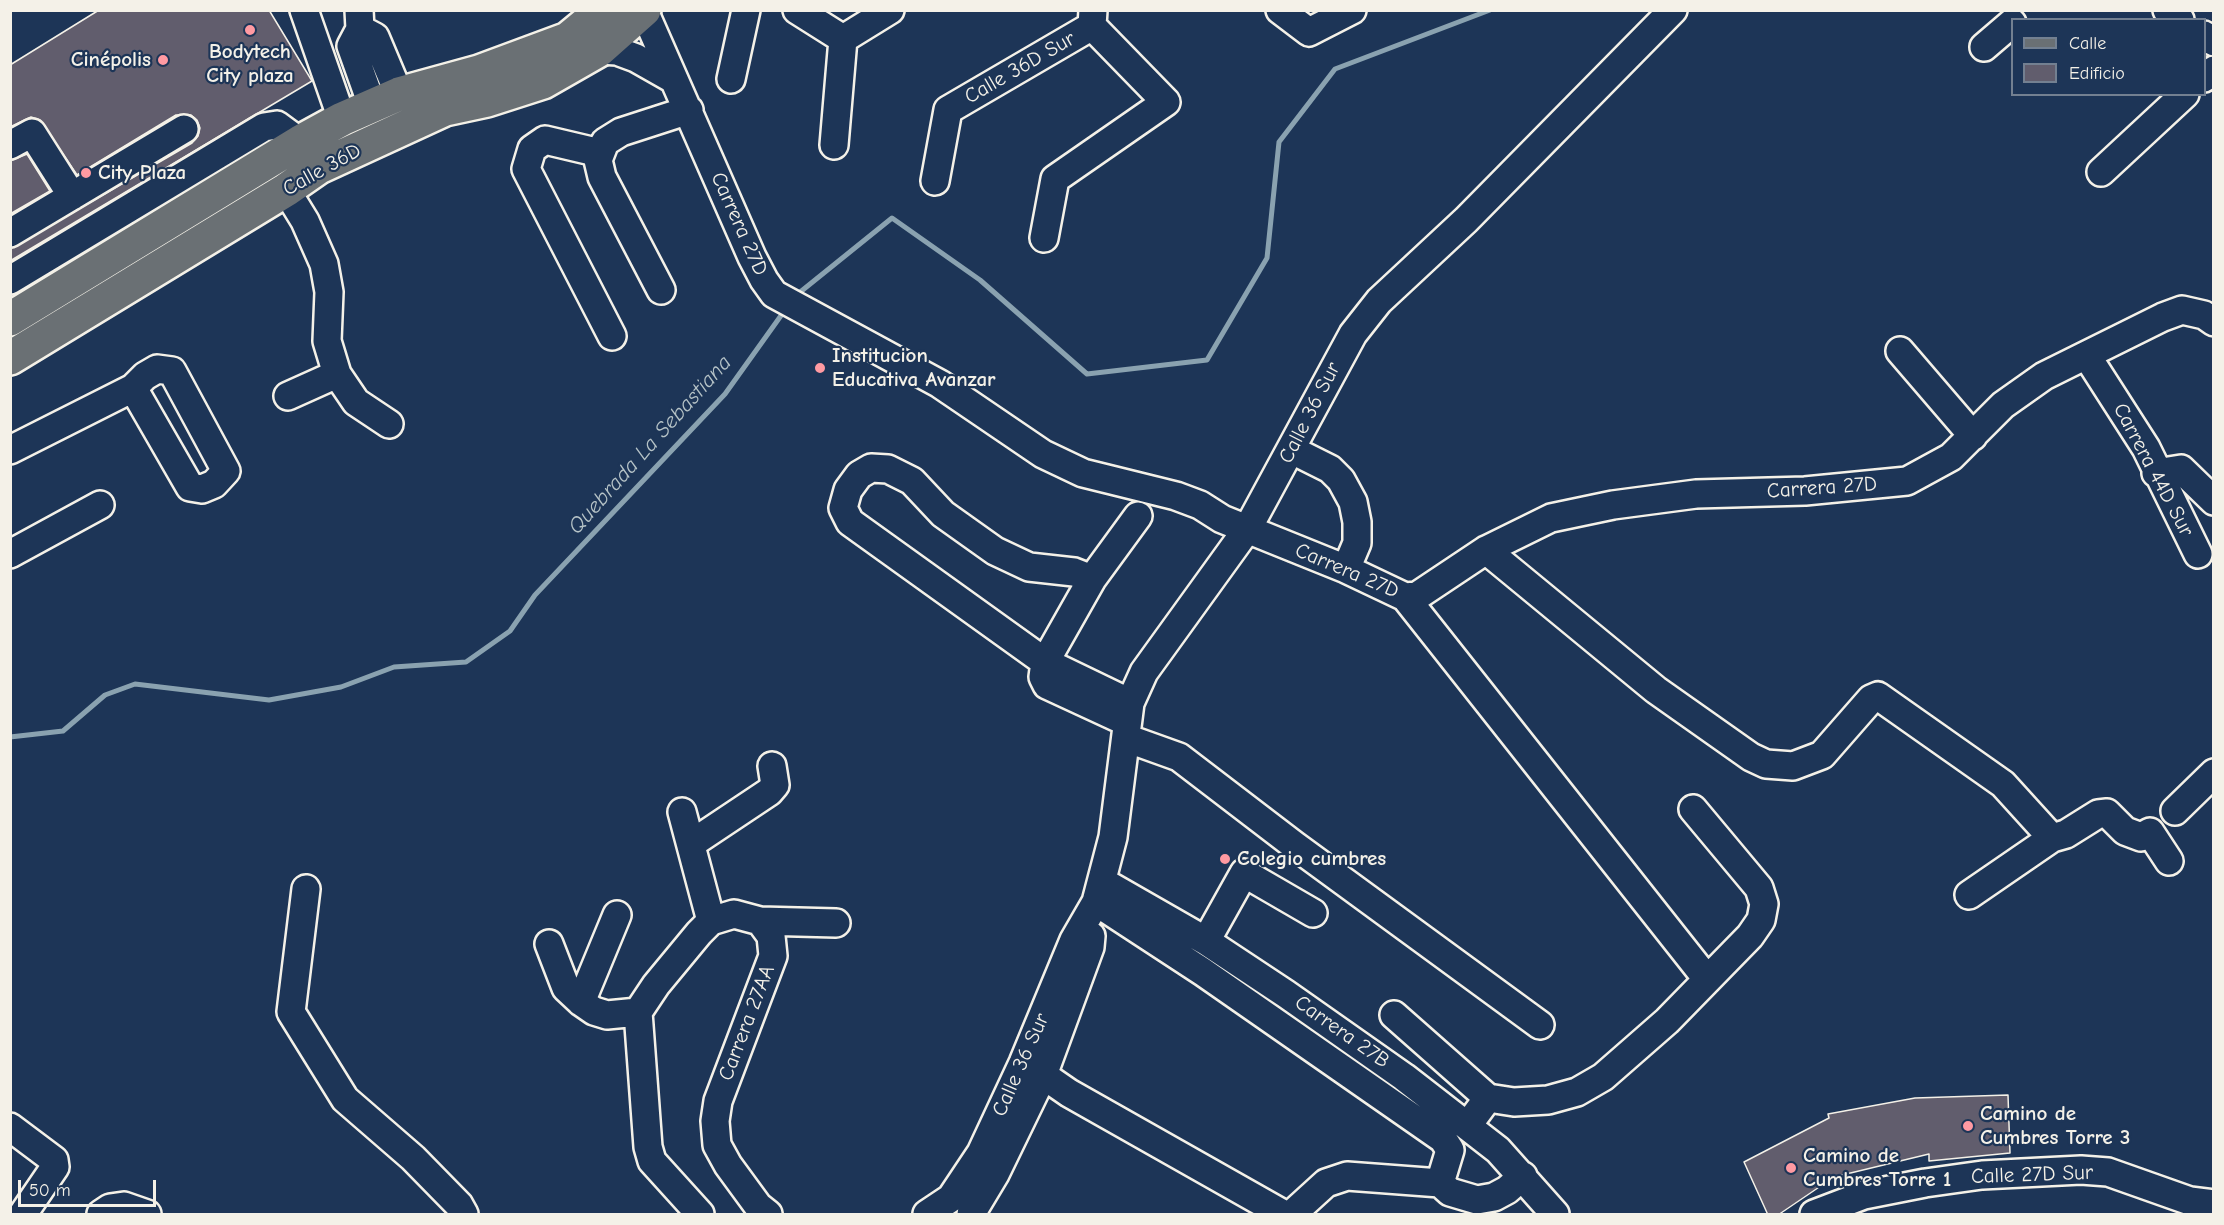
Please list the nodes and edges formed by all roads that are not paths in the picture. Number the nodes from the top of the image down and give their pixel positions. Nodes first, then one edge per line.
1 (304, 10) edge
2 (603, 10) edge
3 (746, 10) edge
4 (797, 10) edge
5 (890, 10) edge
6 (1280, 10) edge
7 (1352, 10) edge
8 (1674, 10) edge
9 (644, 11) edge
10 (1092, 18) edge
11 (360, 20) edge
12 (2011, 25) edge
13 (843, 39) junction
14 (1984, 47) dead end
15 (599, 50) junction
16 (673, 79) junction
17 (731, 79) dead end
18 (2183, 96) edge
19 (386, 99) junction
20 (689, 110) junction
21 (342, 119) junction
22 (184, 129) dead end
23 (834, 145) dead end
24 (10, 146) edge
25 (600, 153) junction
26 (309, 154) junction
27 (2101, 172) dead end
28 (935, 181) dead end
29 (286, 190) junction
30 (72, 196) junction
31 (10, 233) edge
32 (1044, 238) dead end
33 (10, 280) edge
34 (661, 290) dead end
35 (10, 319) edge
36 (2214, 322) edge
37 (612, 336) dead end
38 (1900, 351) dead end
39 (2087, 356) junction
40 (10, 358) edge
41 (337, 374) junction
42 (133, 388) dead end
43 (288, 396) dead end
44 (389, 424) dead end
45 (1973, 436) junction
46 (10, 450) edge
47 (1292, 450) junction
48 (2156, 474) junction
49 (2214, 501) edge
50 (100, 505) dead end
51 (1138, 516) dead end
52 (1248, 528) junction
53 (1486, 550) junction
54 (10, 554) edge
55 (2198, 554) dead end
56 (1346, 569) junction
57 (1092, 579) junction
58 (1405, 597) junction
59 (1046, 662) junction
60 (1127, 721) junction
61 (772, 765) dead end
62 (2214, 773) edge
63 (1693, 809) dead end
64 (2175, 811) dead end
65 (682, 812) dead end
66 (2052, 838) junction
67 (691, 844) junction
68 (2169, 861) dead end
69 (306, 890) dead end
70 (1099, 892) junction
71 (1969, 895) dead end
72 (1313, 914) dead end
73 (617, 915) dead end
74 (711, 921) junction
75 (760, 921) junction
76 (836, 923) dead end
77 (1206, 941) junction
78 (549, 944) dead end
79 (1707, 979) junction
80 (581, 1002) junction
81 (638, 1012) junction
82 (1394, 1015) dead end
83 (1540, 1025) dead end
84 (1043, 1075) junction
85 (1488, 1098) junction
86 (1468, 1125) junction
87 (10, 1127) edge
88 (1523, 1176) junction
89 (1440, 1183) junction
90 (2214, 1204) edge
91 (23, 1215) edge
92 (101, 1215) edge
93 (147, 1215) edge
94 (464, 1215) edge
95 (700, 1215) edge
96 (768, 1215) edge
97 (927, 1215) edge
98 (971, 1215) edge
99 (1283, 1215) edge
100 (1292, 1215) edge
101 (1555, 1215) edge
102 (1814, 1215) edge

1 - 21 street
2 - 19 main road, Calle 36D
3 - 17 street
4 - 13 street
5 - 13 street
6 - 7 street
8 - 47 street, Calle 36 Sur
9 - 15 main road, Calle 36D
9 - 16 street, Carrera 27D
10 - 28 street, Calle 36D Sur
10 - 32 street
11 - 19 street
12 - 14 street
13 - 23 street
15 - 16 street
15 - 26 main road, Calle 36D
16 - 20 street, Carrera 27D
18 - 27 street
19 - 21 main road, Calle 36D
20 - 25 street
20 - 52 street, Carrera 27D
21 - 26 main road, Calle 36D
22 - 30 street
24 - 30 street
25 - 34 street
25 - 37 street
26 - 29 main road, Calle 36D
26 - 33 street
26 - 35 main road, Calle 36D
29 - 40 main road, Calle 36D
29 - 41 street
30 - 31 street
36 - 39 street, Carrera 27D
38 - 45 street
39 - 45 street, Carrera 27D
39 - 48 street, Carrera 44D Sur
41 - 43 street
41 - 44 street
42 - 46 street
45 - 53 street, Carrera 27D
47 - 52 street, Calle 36 Sur
47 - 56 street
48 - 49 street
48 - 55 street, Carrera 44D Sur
50 - 54 street
51 - 57 street
52 - 56 street, Carrera 27D
52 - 60 street, Calle 36 Sur
53 - 58 street, Carrera 27D
53 - 66 street
56 - 58 street, Carrera 27D
57 - 59 street
57 - 59 street
58 - 79 street
59 - 60 street
60 - 70 street, Calle 36 Sur
60 - 83 street
61 - 67 street
62 - 64 street
63 - 79 street
65 - 67 street
66 - 68 street
66 - 71 street
67 - 74 street
69 - 94 street
70 - 77 street, Carrera 27B
70 - 84 street, Calle 36 Sur
70 - 89 street
70 - 97 street, Calle 36 Sur
72 - 77 street
73 - 80 street
74 - 75 street
74 - 81 street
75 - 76 street
75 - 96 street, Carrera 27AA
77 - 86 street, Carrera 27B
78 - 80 street
79 - 85 street
80 - 81 street
81 - 95 street
82 - 85 street
84 - 98 street, Calle 36 Sur
84 - 99 street
85 - 86 street
86 - 88 street, Carrera 27B
87 - 91 street
88 - 89 street
88 - 101 street, Carrera 27B
89 - 100 street
90 - 102 street, Calle 27D Sur
92 - 93 street

